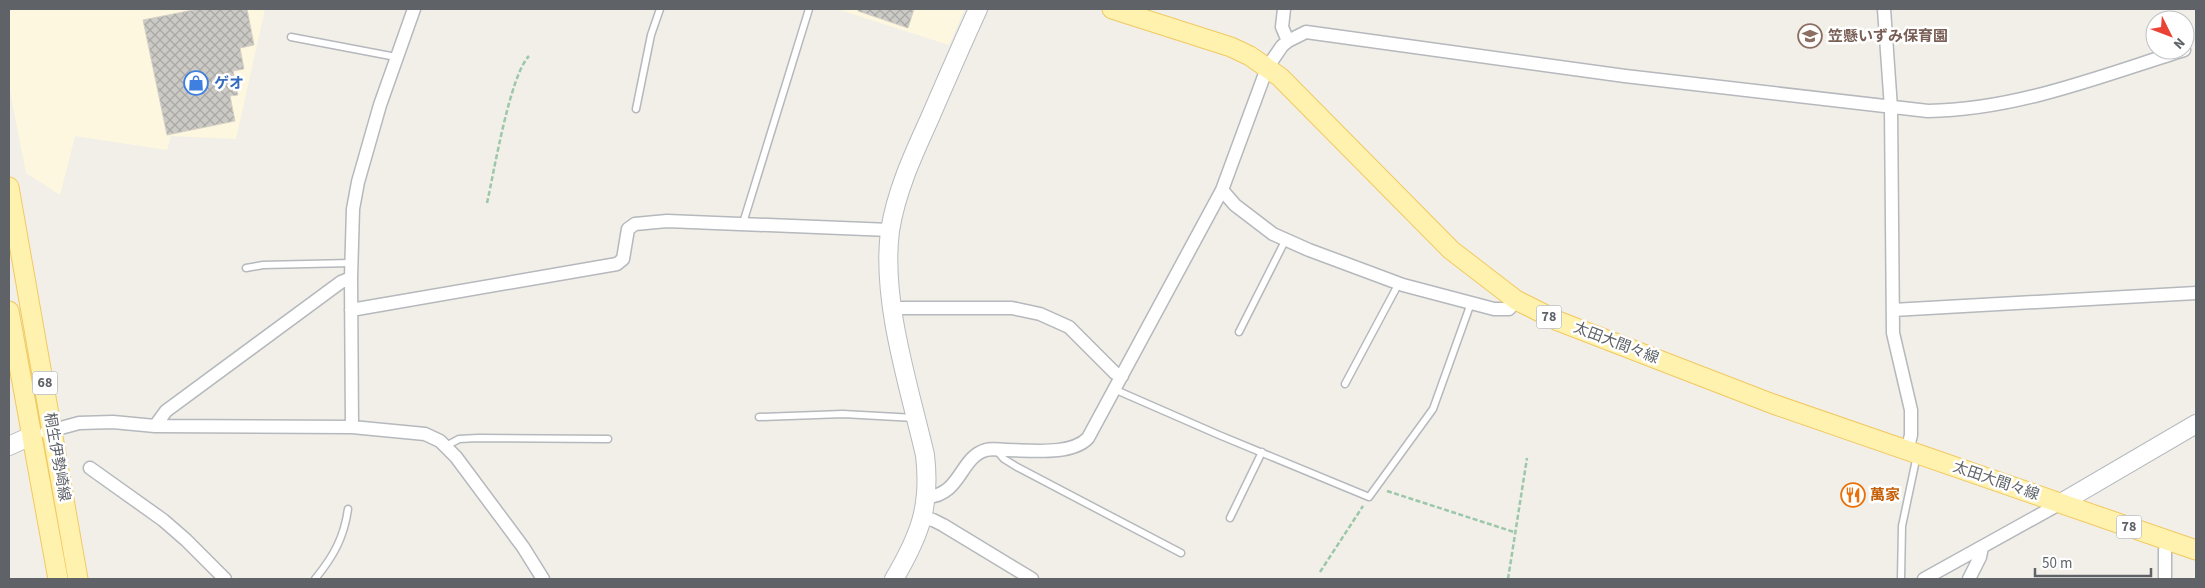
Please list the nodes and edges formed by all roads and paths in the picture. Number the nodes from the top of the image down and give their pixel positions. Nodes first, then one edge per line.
1 (414, 9) edge
2 (660, 9) edge
3 (809, 9) edge
4 (978, 9) edge
5 (1112, 9) edge
6 (1284, 9) edge
7 (1884, 9) edge
8 (291, 38) dead end
9 (1288, 40) junction
10 (529, 56) dead end
11 (396, 57) junction
12 (2152, 60) edge
13 (1267, 68) junction
14 (1890, 108) junction
15 (636, 109) dead end
16 (9, 187) edge
17 (1222, 190) junction
18 (487, 203) dead end
19 (743, 223) junction
20 (890, 230) junction
21 (1286, 239) junction
22 (352, 263) junction
23 (246, 268) dead end
24 (351, 278) junction
25 (1399, 283) junction
26 (2196, 293) edge
27 (1516, 300) junction
28 (1471, 303) junction
29 (891, 308) junction
30 (351, 310) junction
31 (1893, 310) junction
32 (9, 311) edge
33 (1239, 332) dead end
34 (1122, 376) junction
35 (1345, 384) dead end
36 (1116, 390) junction
37 (759, 418) dead end
38 (916, 418) junction
39 (2196, 424) edge
40 (155, 426) junction
41 (352, 427) junction
42 (53, 430) junction
43 (31, 436) junction
44 (608, 439) dead end
45 (9, 446) edge
46 (446, 446) junction
47 (995, 449) junction
48 (1262, 452) junction
49 (1912, 453) junction
50 (1527, 458) dead end
51 (90, 468) dead end
52 (1376, 488) junction
53 (927, 496) junction
54 (1369, 497) junction
55 (2061, 503) junction
56 (348, 509) dead end
57 (923, 518) junction
58 (1230, 518) dead end
59 (1514, 532) junction
60 (2169, 541) junction
61 (1982, 547) junction
62 (2196, 550) edge
63 (1181, 553) dead end
64 (1320, 572) dead end
65 (58, 579) edge
66 (78, 579) edge
67 (225, 579) edge
68 (315, 579) edge
69 (543, 579) edge
70 (894, 579) edge
71 (1032, 579) edge
72 (1508, 579) edge
73 (1901, 579) edge
74 (1924, 579) edge
75 (1969, 579) edge
76 (2165, 579) edge

1 - 11 street
2 - 15 lane
3 - 19 lane
4 - 20 street
5 - 13 main road, 太田大間々線 / 78
6 - 9 street
7 - 14 street
8 - 11 lane
9 - 13 street
9 - 14 street
10 - 18 path
11 - 22 street
12 - 14 street
13 - 17 street
13 - 27 main road, 太田大間々線 / 78
14 - 31 street
16 - 42 main road, 桐生伊勢崎線 / 68
17 - 21 street
17 - 34 street
19 - 20 street
19 - 30 street
20 - 29 street
21 - 25 street
21 - 33 lane
22 - 23 lane
22 - 24 street
24 - 30 street
24 - 40 street
25 - 28 street
25 - 35 lane
26 - 31 street
27 - 28 street
27 - 49 main road, 太田大間々線 / 78
28 - 52 lane
29 - 34 street
29 - 38 street
30 - 41 street
31 - 49 street
32 - 43 main road, 桐生伊勢崎線 / 68
34 - 36 street
36 - 47 street
36 - 48 lane
37 - 38 lane
38 - 53 street
39 - 55 street
40 - 41 street
40 - 42 street
41 - 46 street
42 - 43 street
42 - 66 main road, 桐生伊勢崎線 / 68
43 - 45 street
43 - 65 main road, 桐生伊勢崎線 / 68
44 - 46 lane
46 - 69 street
47 - 53 street
47 - 63 lane
48 - 54 lane
48 - 58 lane
49 - 55 main road, 太田大間々線 / 78
49 - 73 lane
50 - 59 path
51 - 67 street
52 - 54 lane
52 - 59 path
53 - 57 street
54 - 64 path
55 - 60 main road, 太田大間々線 / 78
55 - 61 street
56 - 68 lane
57 - 70 street
57 - 71 street
59 - 72 path
60 - 62 main road, 太田大間々線 / 78
60 - 76 street
61 - 74 street
61 - 75 street

